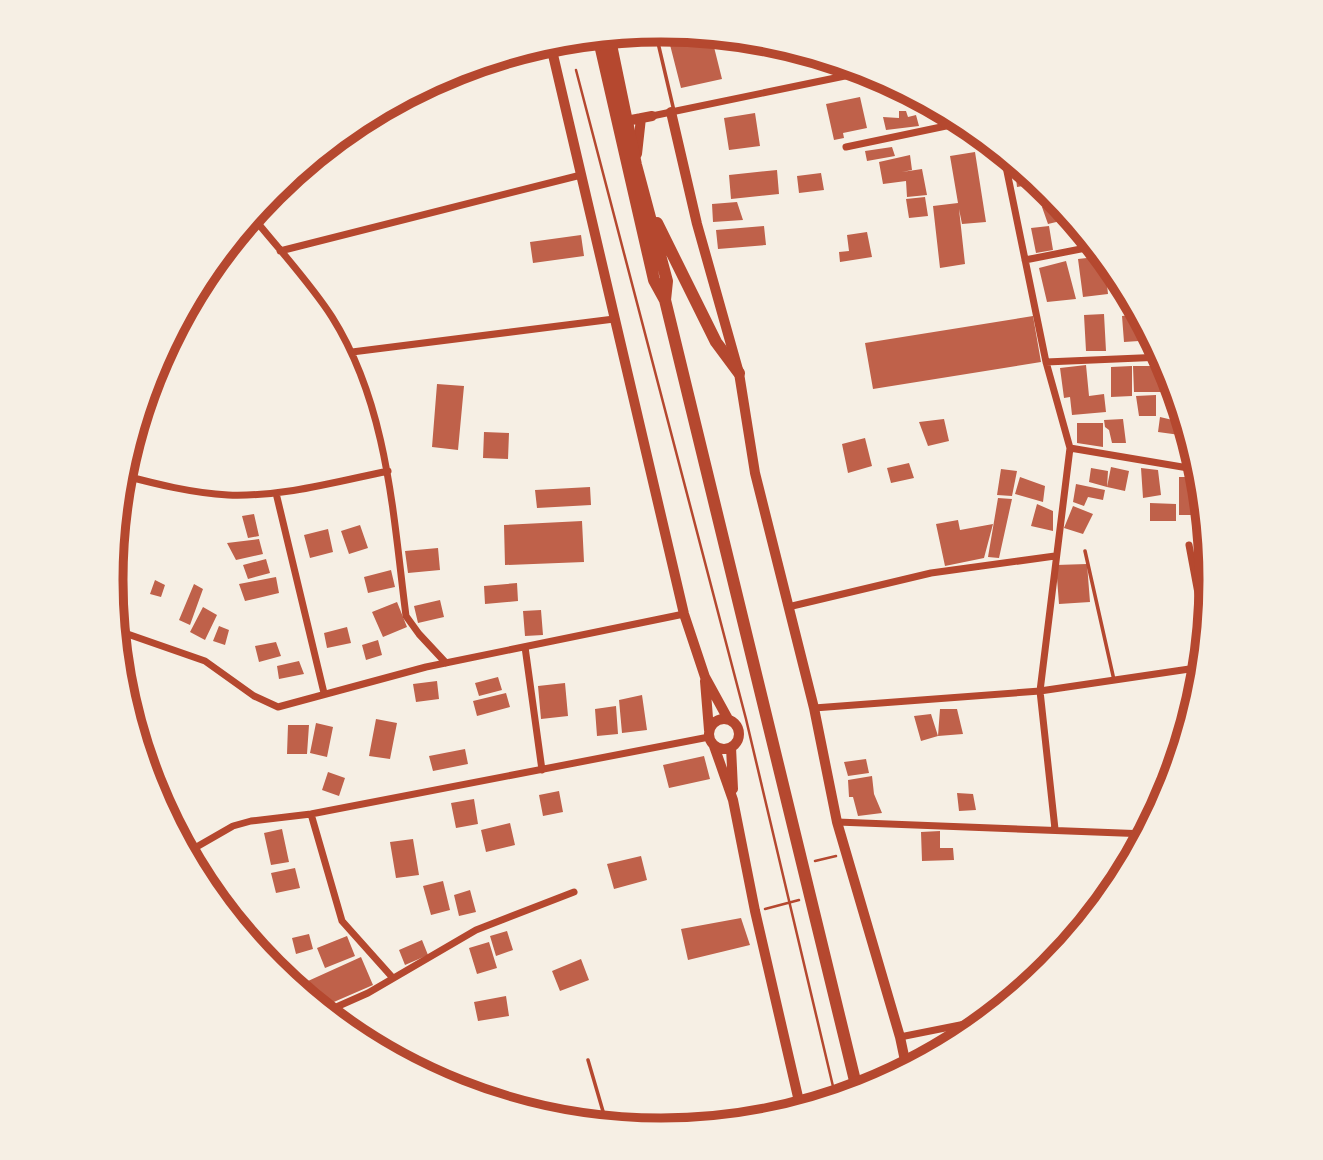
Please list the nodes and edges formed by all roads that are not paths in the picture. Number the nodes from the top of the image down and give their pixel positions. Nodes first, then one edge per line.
1 (658, 42) edge
2 (611, 45) edge
3 (600, 46) edge
4 (553, 53) edge
5 (847, 76) edge
6 (672, 112) junction
7 (652, 116) joint
8 (640, 118) junction
9 (626, 121) junction
10 (949, 125) edge
11 (846, 147) dead end
12 (636, 165) junction
13 (1006, 168) edge
14 (581, 175) junction
15 (645, 200) junction
16 (258, 224) edge
17 (1085, 248) edge
18 (280, 251) junction
19 (1025, 260) junction
20 (665, 300) junction
21 (614, 320) junction
22 (352, 352) junction
23 (1151, 358) edge
24 (1046, 362) junction
25 (739, 373) junction
26 (1070, 448) junction
27 (1187, 468) edge
28 (388, 471) junction
29 (133, 479) edge
30 (276, 493) junction
31 (1189, 545) dead end
32 (1085, 551) dead end
33 (1055, 556) junction
34 (1199, 598) edge
35 (788, 607) junction
36 (684, 614) junction
37 (127, 633) edge
38 (526, 647) junction
39 (446, 663) junction
40 (1192, 669) edge
41 (705, 677) junction
42 (1114, 680) junction
43 (1040, 691) junction
44 (324, 693) junction
45 (814, 708) junction
46 (728, 719) junction
47 (711, 738) junction
48 (732, 747) junction
49 (542, 769) junction
50 (733, 800) junction
51 (311, 814) junction
52 (837, 822) junction
53 (1055, 830) junction
54 (1136, 834) edge
55 (195, 848) edge
56 (574, 892) dead end
57 (392, 977) junction
58 (335, 1008) edge
59 (964, 1024) edge
60 (900, 1037) junction
61 (589, 1060) dead end
62 (905, 1060) edge
63 (855, 1081) edge
64 (799, 1101) edge
65 (604, 1114) edge

1 - 6 lane
2 - 9 highway
3 - 20 highway
4 - 14 main road
5 - 6 street
6 - 7 street
6 - 25 main road
7 - 8 main road
8 - 9 main road
8 - 12 main road
9 - 12 highway
10 - 11 street
12 - 15 highway
13 - 19 street
14 - 18 street
14 - 21 main road
15 - 20 highway
15 - 25 highway
16 - 18 street
17 - 19 street
18 - 22 street
19 - 24 street
20 - 63 highway
21 - 22 street
21 - 36 main road
22 - 28 street
23 - 24 street
24 - 26 street
25 - 35 main road
26 - 27 street
26 - 33 street
28 - 30 street
28 - 39 street
29 - 30 street
30 - 44 street
31 - 34 street
32 - 42 lane
33 - 35 street
33 - 43 street
35 - 45 main road
36 - 38 street
36 - 41 main road
37 - 44 street
38 - 39 street
38 - 49 street
39 - 44 street
40 - 42 street
41 - 46 main road
41 - 47 main road
42 - 43 street
43 - 45 street
43 - 53 street
45 - 52 main road
46 - 47 main road
46 - 48 main road
47 - 48 main road
47 - 49 street
47 - 50 main road
48 - 50 main road
49 - 51 street
50 - 64 main road
51 - 55 street
51 - 57 street
52 - 53 street
52 - 60 main road
53 - 54 street
56 - 57 street
57 - 58 street
59 - 60 street
60 - 62 main road
61 - 65 lane

